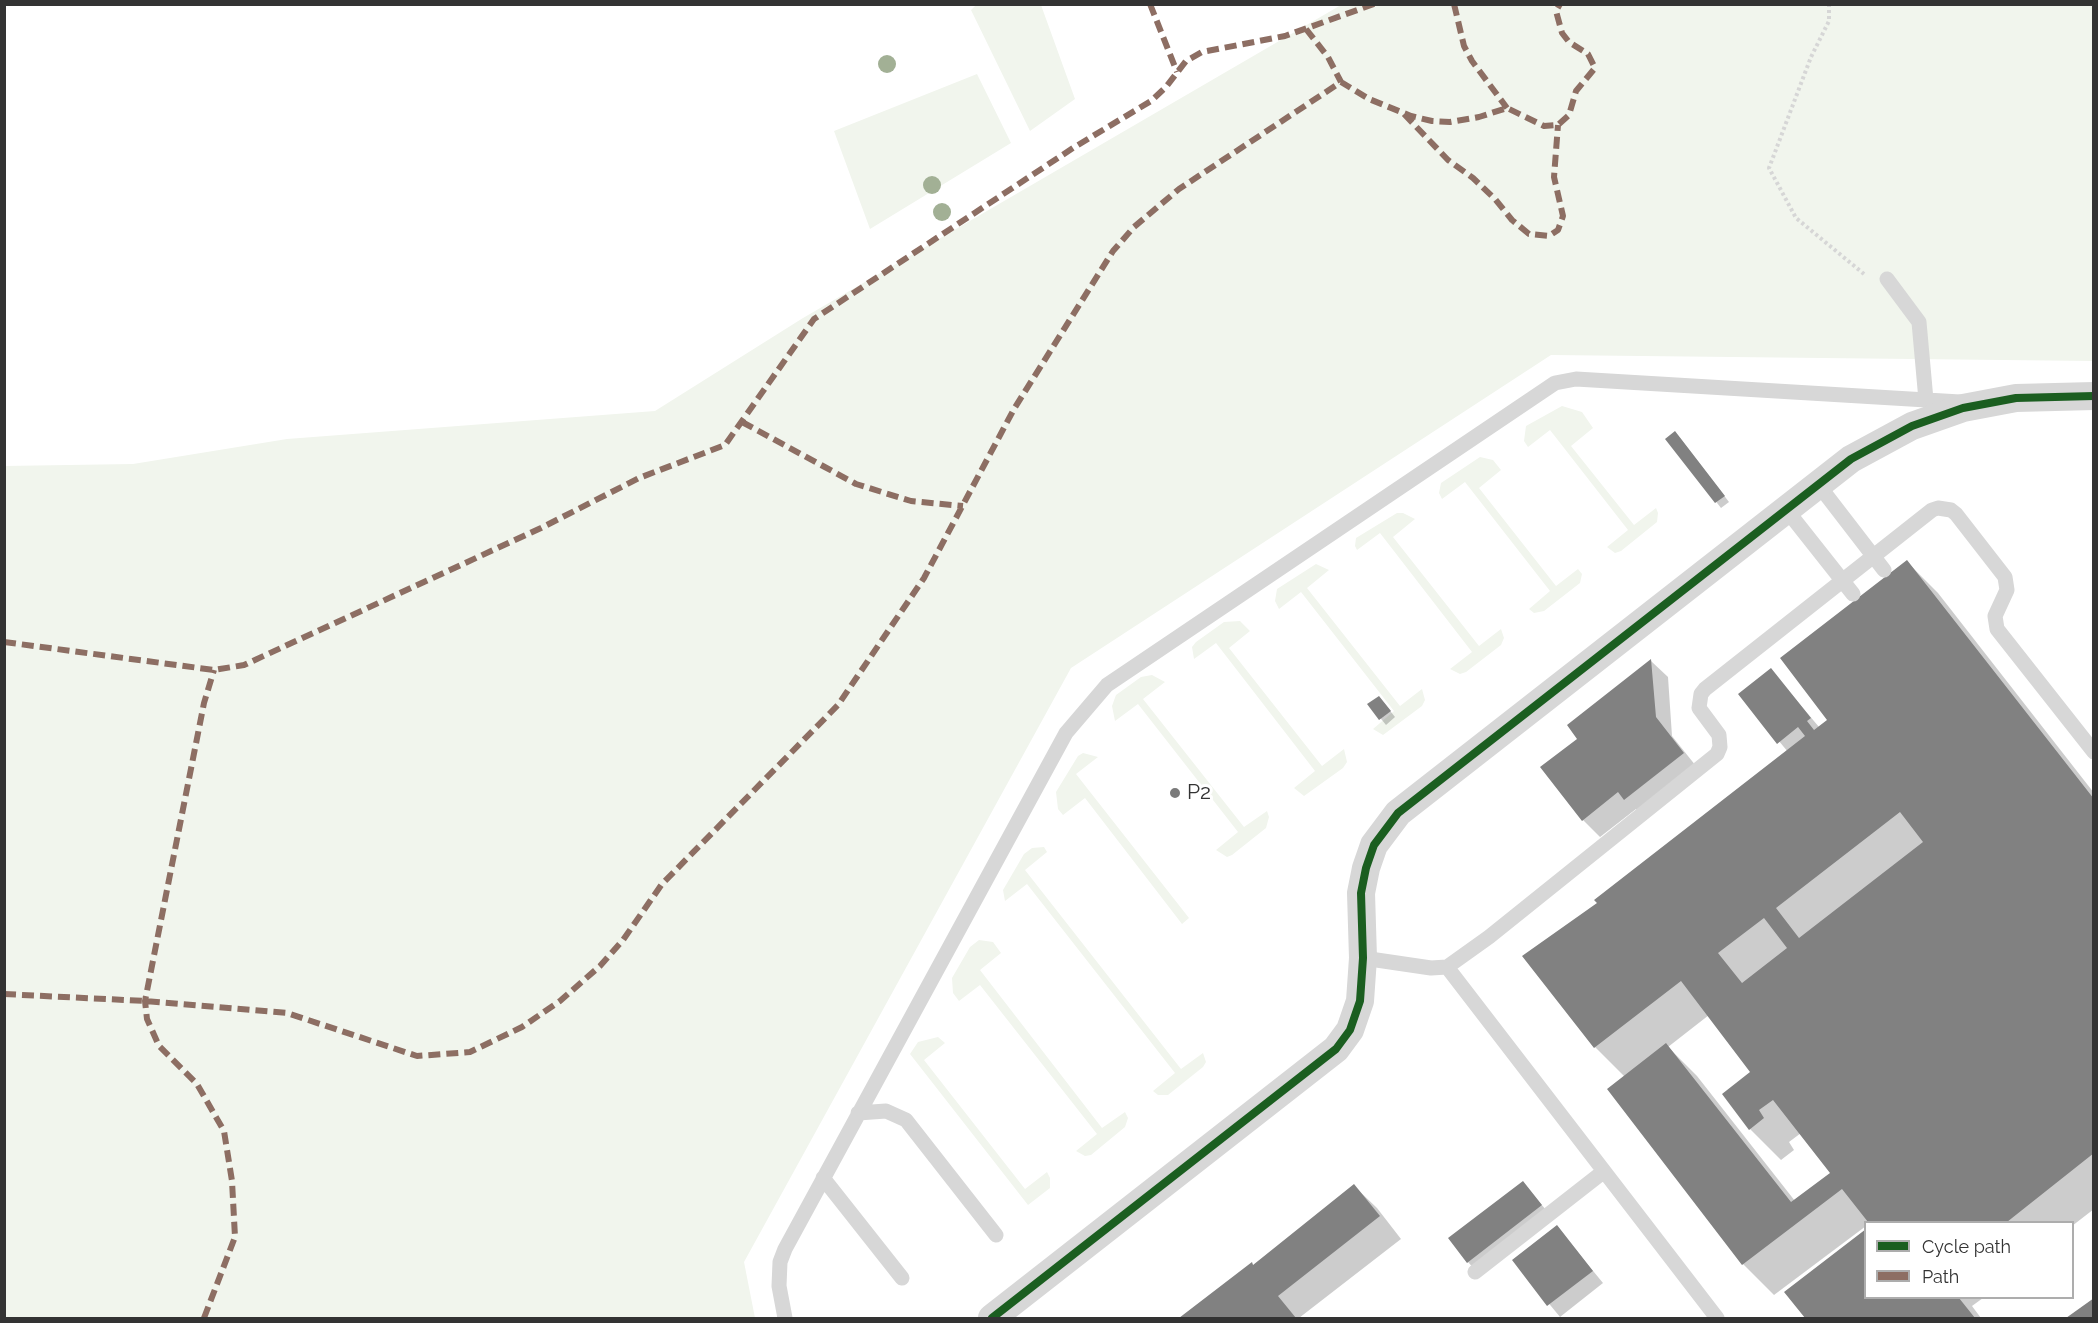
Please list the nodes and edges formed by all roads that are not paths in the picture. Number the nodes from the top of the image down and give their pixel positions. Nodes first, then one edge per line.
1 (1887, 279) dead end
2 (2094, 396) edge
3 (1926, 400) junction
4 (1990, 402) junction
5 (1817, 483) junction
6 (1785, 508) junction
7 (1884, 570) dead end
8 (1853, 594) dead end
9 (2094, 752) edge
10 (1363, 958) junction
11 (1447, 967) junction
12 (858, 1113) junction
13 (1603, 1172) junction
14 (823, 1178) junction
15 (996, 1235) dead end
16 (1475, 1272) dead end
17 (902, 1278) dead end
18 (1711, 1316) edge
19 (785, 1318) edge
20 (992, 1318) edge

1 - 3 lane
2 - 4 street
3 - 4 lane
3 - 12 lane
4 - 5 street
5 - 6 street
5 - 7 lane
6 - 8 lane
6 - 10 street
9 - 11 lane
10 - 11 lane
10 - 20 street
11 - 13 lane
12 - 14 lane
12 - 15 lane
13 - 16 lane
13 - 18 lane
14 - 17 lane
14 - 19 lane

